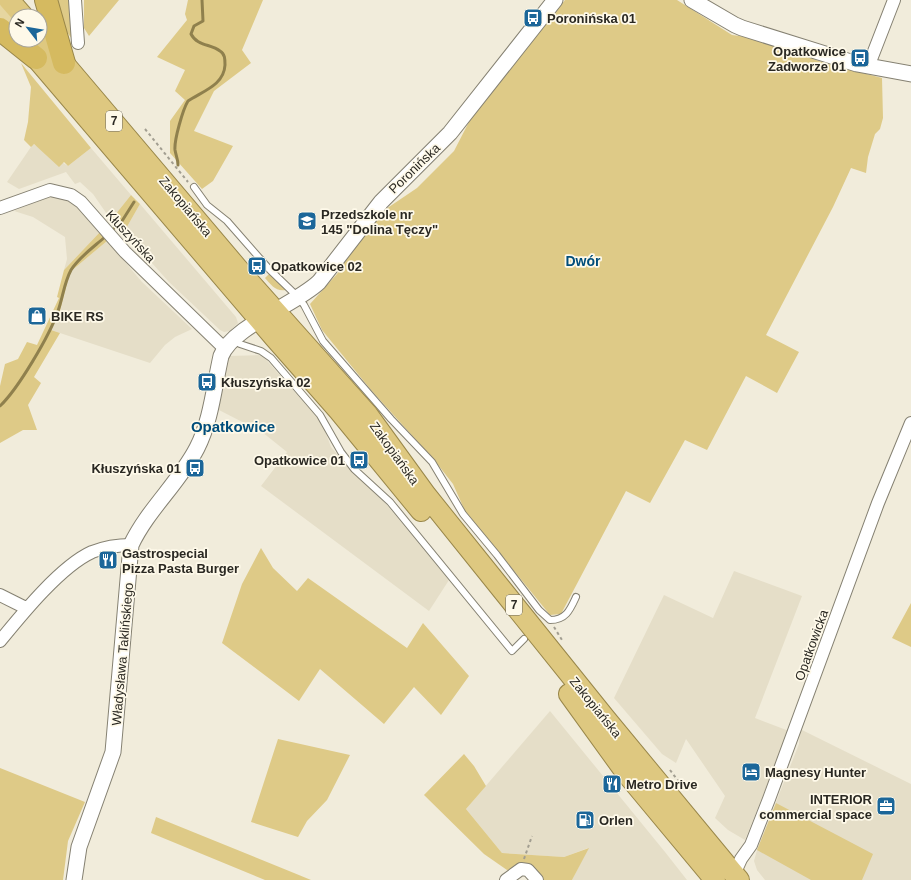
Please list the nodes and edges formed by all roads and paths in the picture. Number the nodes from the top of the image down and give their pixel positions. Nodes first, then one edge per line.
1 (9, 0) edge
2 (46, 0) edge
3 (75, 0) edge
4 (555, 0) edge
5 (692, 0) edge
6 (894, 0) edge
7 (16, 8) edge
8 (0, 9) edge
9 (8, 19) edge
10 (0, 29) edge
11 (78, 43) dead end
12 (48, 44) edge
13 (31, 49) edge
14 (64, 63) junction
15 (868, 67) junction
16 (911, 74) edge
17 (144, 129) dead end
18 (194, 187) joint
19 (0, 208) edge
20 (298, 297) junction
21 (277, 311) junction
22 (260, 321) junction
23 (229, 344) junction
24 (911, 423) edge
25 (131, 545) junction
26 (0, 595) edge
27 (576, 597) dead end
28 (26, 608) junction
29 (0, 641) edge
30 (518, 645) junction
31 (670, 770) dead end
32 (679, 782) dead end
33 (532, 836) dead end
34 (521, 869) junction
35 (735, 878) edge
36 (74, 880) edge
37 (506, 880) edge
38 (537, 880) edge
39 (715, 880) edge

1 - 7 highway
2 - 14 highway
3 - 11 street
4 - 20 street, Poronińska
5 - 15 street
6 - 15 street
8 - 9 main road
10 - 13 highway
12 - 14 highway, Zakopiańska
13 - 22 highway, Zakopiańska / 7
14 - 21 highway, Zakopiańska / 7
15 - 16 street
17 - 18 path
18 - 20 lane
19 - 23 street, Kłuszyńska
20 - 21 street, Poronińska
20 - 27 lane
21 - 22 street, Poronińska
21 - 35 highway, Zakopiańska / 7
22 - 23 street
22 - 30 highway, Zakopiańska / 7
23 - 25 street, Władysława Taklińskiego
23 - 30 lane
24 - 35 street, Opatkowicka
25 - 28 street
25 - 36 street, Władysława Taklińskiego
26 - 28 street
28 - 29 street
30 - 39 highway, Zakopiańska / 7
31 - 32 path
33 - 34 path
34 - 37 street
34 - 38 street

